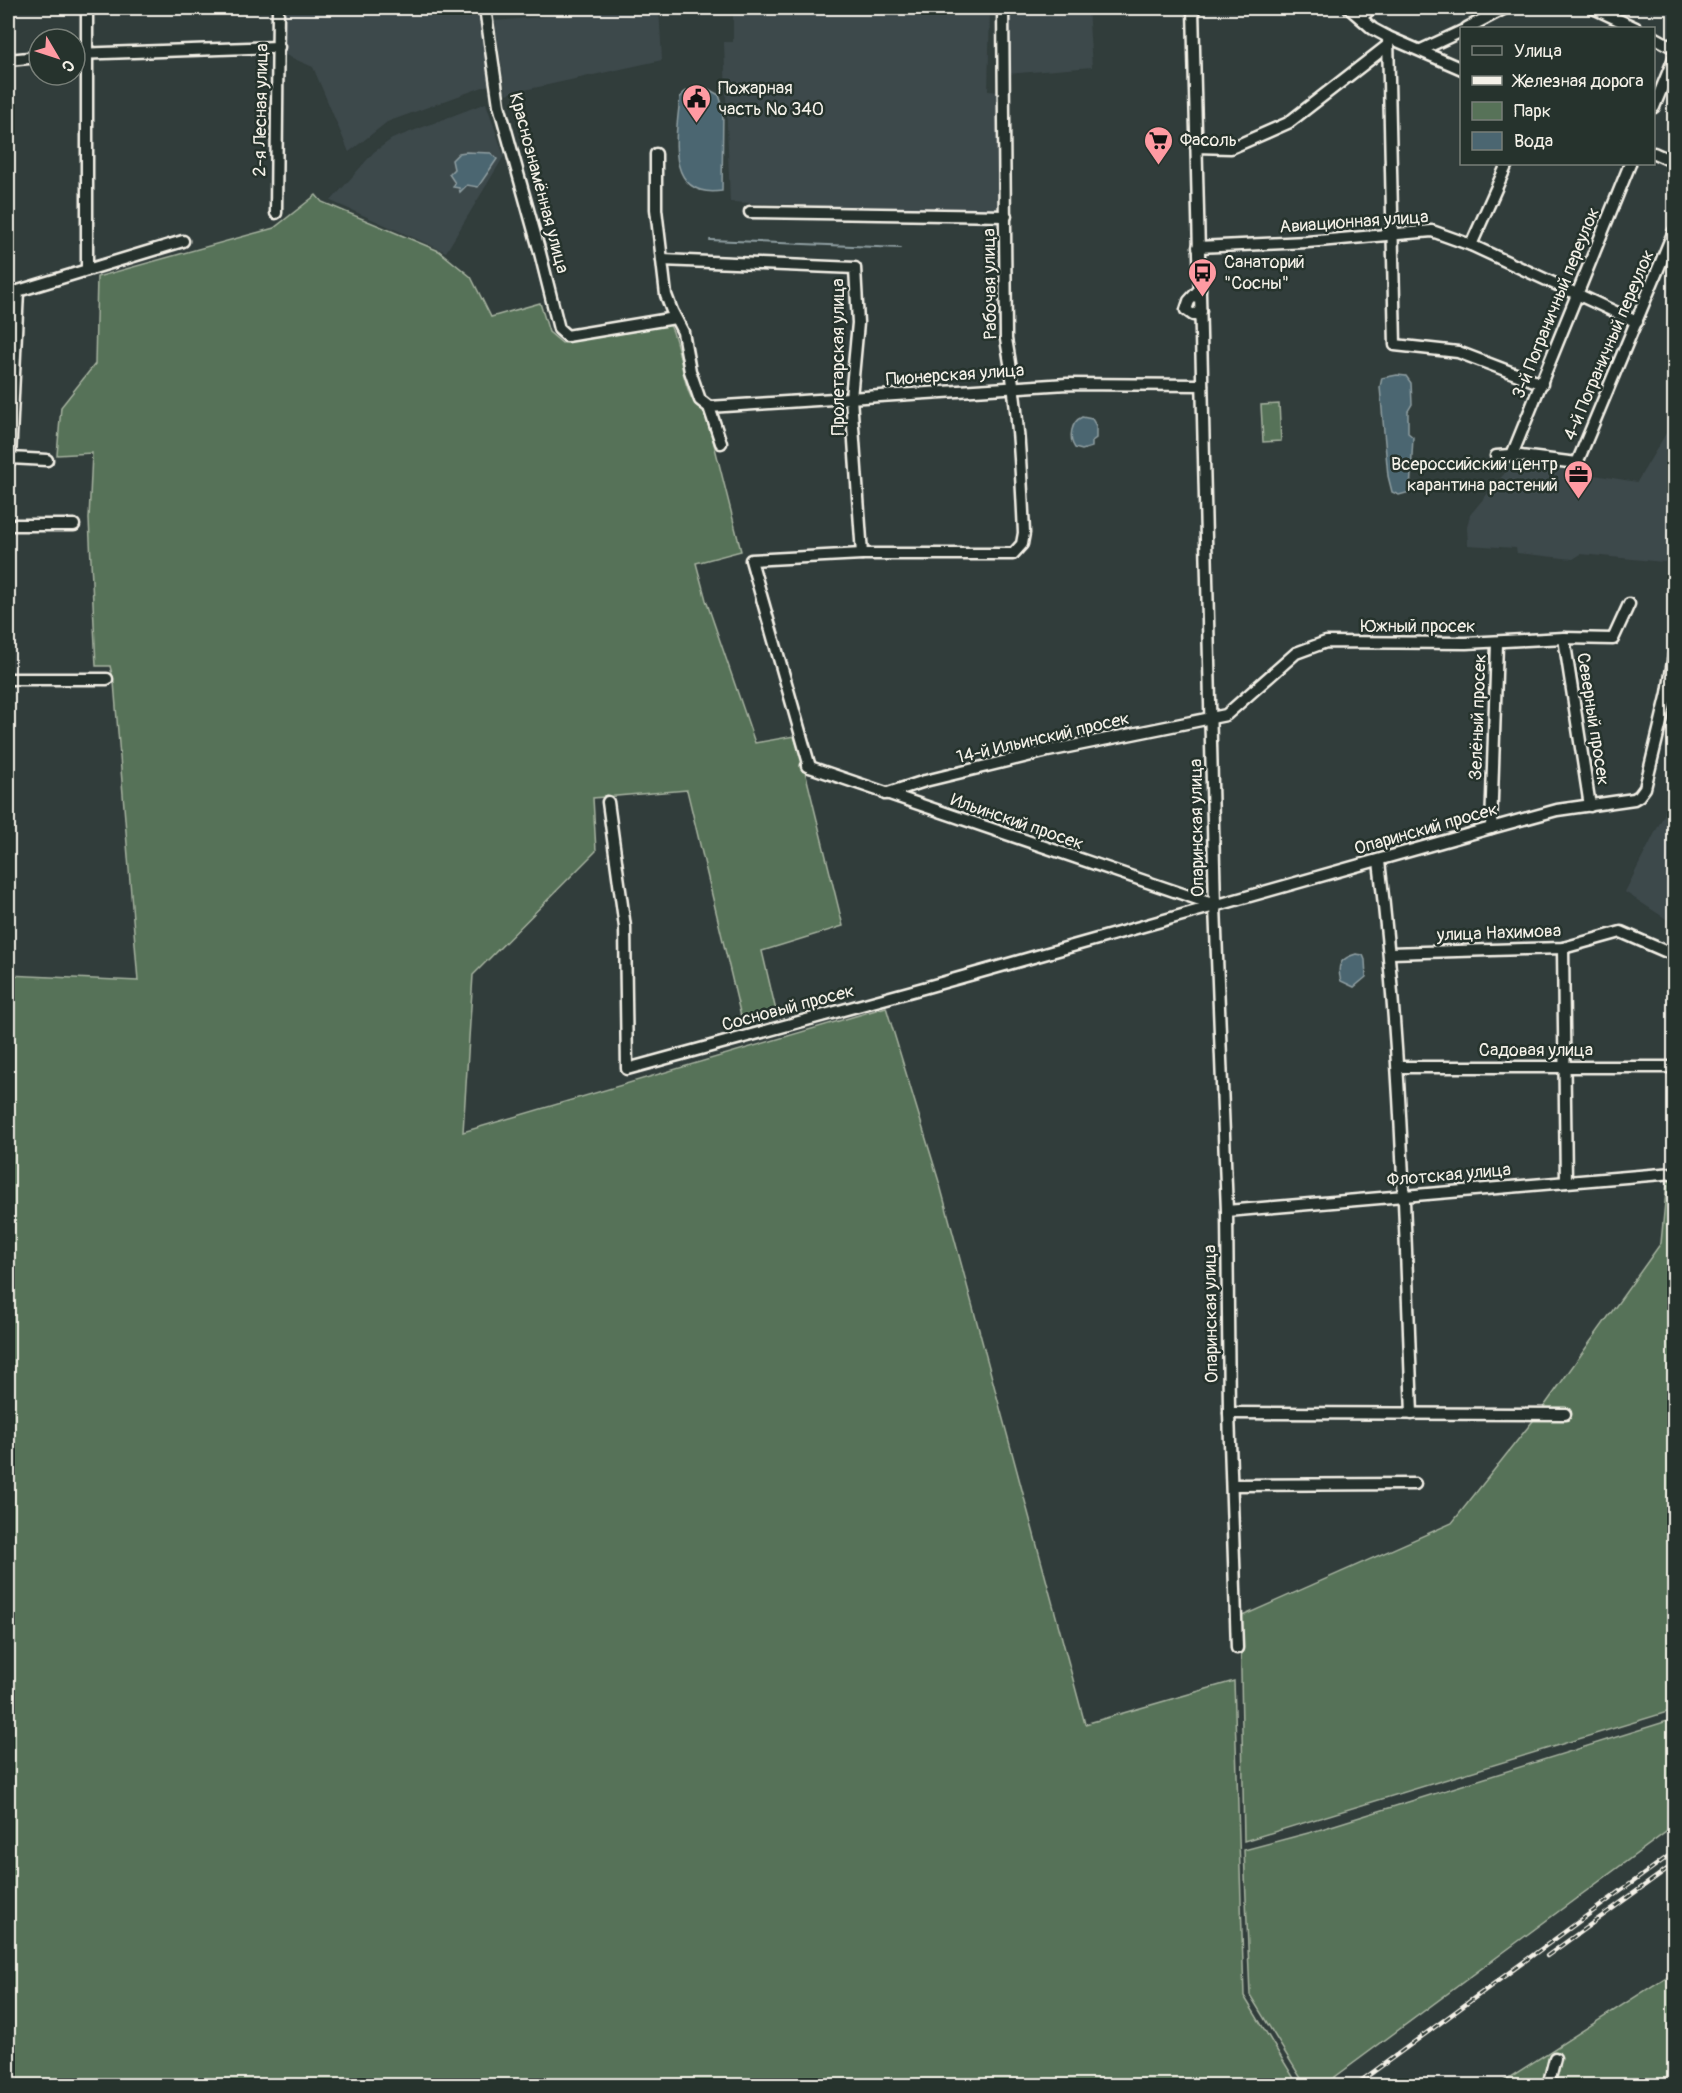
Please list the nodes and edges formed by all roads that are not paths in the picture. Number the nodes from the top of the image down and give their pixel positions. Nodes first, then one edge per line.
1 (87, 8) edge
2 (278, 8) edge
3 (485, 8) edge
4 (1003, 8) edge
5 (1193, 8) edge
6 (1349, 8) edge
7 (1371, 8) edge
8 (1505, 8) edge
9 (1593, 8) edge
10 (1361, 18) junction
11 (1469, 27) edge
12 (1634, 27) edge
13 (1460, 31) edge
14 (1655, 38) edge
15 (1388, 41) junction
16 (279, 47) junction
17 (1674, 48) edge
18 (1421, 50) junction
19 (88, 53) junction
20 (27, 58) edge
21 (1674, 58) edge
22 (8, 60) edge
23 (1460, 69) edge
24 (1655, 102) edge
25 (1196, 147) junction
26 (656, 154) dead end
27 (1655, 154) edge
28 (1674, 162) edge
29 (1507, 165) edge
30 (1630, 165) edge
31 (750, 212) dead end
32 (276, 213) dead end
33 (1006, 216) junction
34 (1674, 231) edge
35 (1391, 233) junction
36 (183, 241) dead end
37 (1471, 245) junction
38 (1198, 247) junction
39 (662, 260) junction
40 (87, 270) junction
41 (13, 292) edge
42 (1577, 295) junction
43 (675, 318) junction
44 (1637, 322) junction
45 (1542, 384) junction
46 (1202, 385) junction
47 (1015, 388) junction
48 (851, 398) junction
49 (709, 407) junction
50 (721, 443) dead end
51 (1512, 455) junction
52 (1496, 456) dead end
53 (9, 458) edge
54 (47, 460) dead end
55 (8, 525) edge
56 (74, 525) dead end
57 (862, 554) junction
58 (1629, 604) dead end
59 (1564, 638) junction
60 (1497, 643) junction
61 (1674, 655) edge
62 (8, 679) edge
63 (107, 679) dead end
64 (1210, 717) junction
65 (885, 794) junction
66 (608, 802) dead end
67 (1590, 806) junction
68 (1491, 828) junction
69 (1378, 861) junction
70 (1215, 906) junction
71 (1563, 948) junction
72 (1390, 953) junction
73 (1674, 955) edge
74 (1564, 1066) junction
75 (1398, 1067) junction
76 (1674, 1067) edge
77 (1674, 1173) edge
78 (1566, 1182) junction
79 (1404, 1196) junction
80 (1227, 1211) junction
81 (1229, 1413) junction
82 (1412, 1414) junction
83 (1565, 1414) dead end
84 (1415, 1484) dead end
85 (1232, 1485) junction
86 (1238, 1648) dead end
87 (1555, 2058) dead end
88 (1548, 2085) edge

1 - 19 street
2 - 16 street, 2-я Лесная улица
3 - 43 street, Краснознамённая улица
4 - 33 street, Рабочая улица
5 - 25 street
6 - 10 street
7 - 10 street
8 - 11 street
9 - 12 street
10 - 15 street
13 - 18 street
14 - 17 street
15 - 18 street
15 - 25 street
15 - 35 street
16 - 19 street
16 - 32 street, 2-я Лесная улица
18 - 23 street
19 - 40 street
20 - 22 street
21 - 24 street
25 - 38 street
26 - 39 street
27 - 28 street
29 - 37 street
30 - 42 street, 3-й Пограничный переулок
31 - 33 street
33 - 47 street, Рабочая улица
34 - 44 street, 4-й Пограничный переулок
35 - 37 street, Авиационная улица
35 - 38 street, Авиационная улица
35 - 45 street
36 - 40 street
37 - 42 street, Авиационная улица
38 - 46 street, Опаринская улица
39 - 43 street
39 - 48 street, Пролетарская улица
40 - 41 street
41 - 53 street
42 - 44 street, Авиационная улица
42 - 45 street, 3-й Пограничный переулок
43 - 49 street
44 - 51 street, 4-й Пограничный переулок
45 - 51 street, 3-й Пограничный переулок
46 - 47 street, Пионерская улица
46 - 64 street, Опаринская улица
47 - 48 street, Пионерская улица
47 - 57 street, Рабочая улица
48 - 49 street, Пионерская улица
48 - 57 street, Пролетарская улица
49 - 50 street
51 - 52 street, 4-й Пограничный переулок
53 - 54 street
55 - 56 street
57 - 65 street, Ильинский просек
58 - 59 street, Южный просек
59 - 60 street, Южный просек
59 - 67 street, Северный просек
60 - 64 street, Южный просек
60 - 68 street, Зелёный просек
61 - 67 street, Опаринский просек
62 - 63 street
64 - 65 street, 14-й Ильинский просек
64 - 70 street, Опаринская улица
65 - 70 street, Ильинский просек
66 - 70 street, Сосновый просек
67 - 68 street, Опаринский просек
68 - 69 street, Опаринский просек
69 - 70 street, Опаринский просек
69 - 72 street
70 - 80 street, Опаринская улица
71 - 72 street, улица Нахимова
71 - 73 street, улица Нахимова
71 - 74 street
72 - 75 street
74 - 75 street, Садовая улица
74 - 76 street, Садовая улица
74 - 78 street
75 - 79 street
77 - 78 street, Флотская улица
78 - 79 street, Флотская улица
79 - 80 street, Флотская улица
79 - 82 street
80 - 81 street, Опаринская улица
81 - 82 street
81 - 85 street, Опаринская улица
82 - 83 street
84 - 85 street
85 - 86 street, Опаринская улица
87 - 88 street

